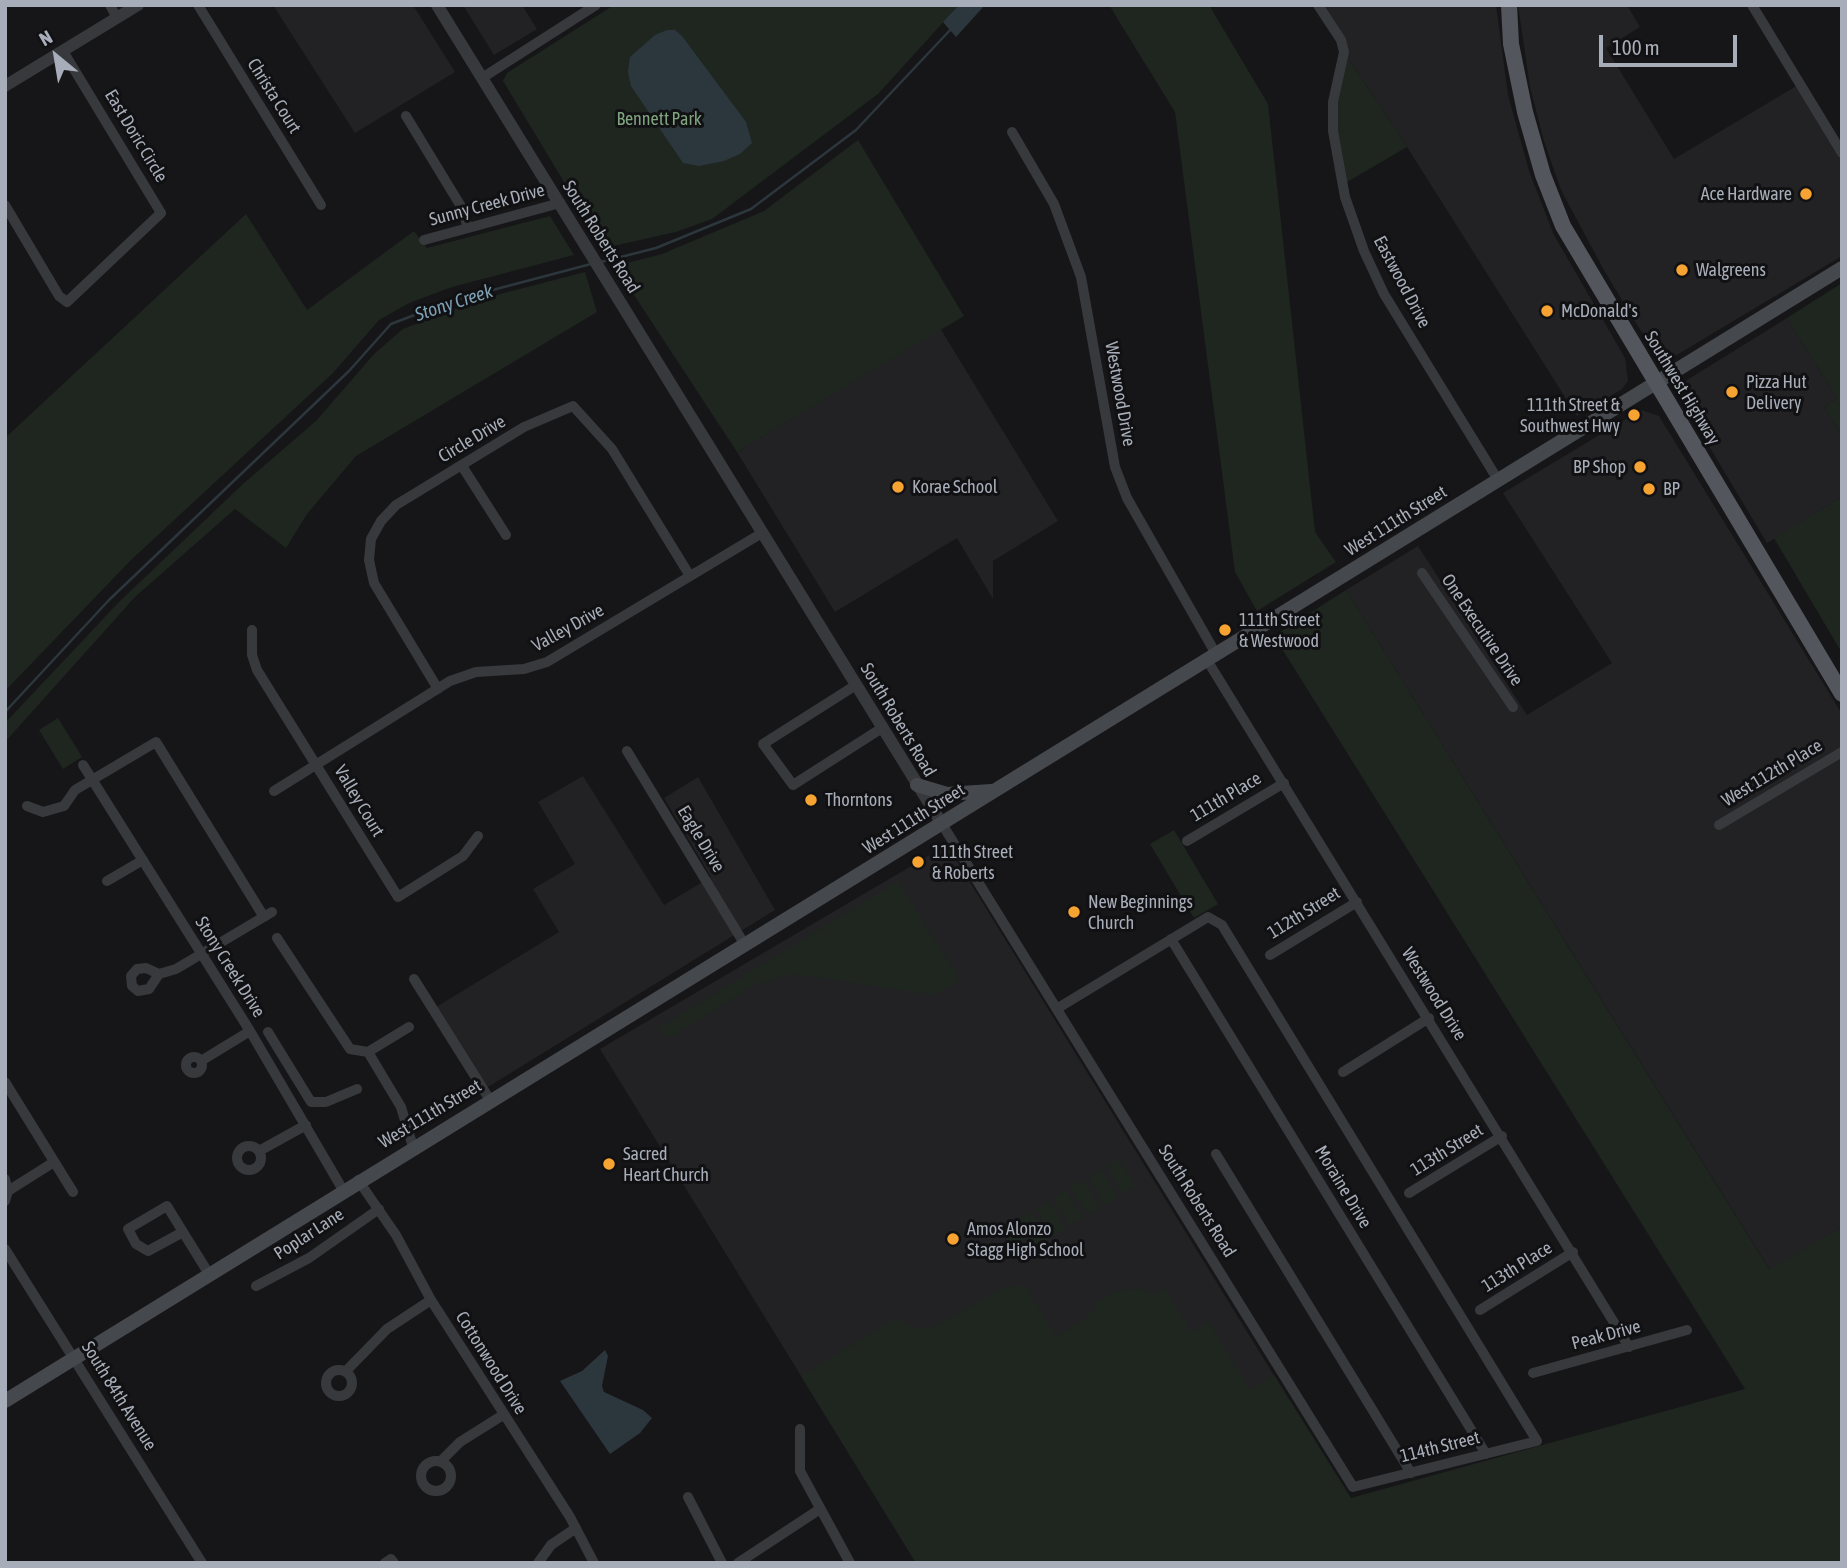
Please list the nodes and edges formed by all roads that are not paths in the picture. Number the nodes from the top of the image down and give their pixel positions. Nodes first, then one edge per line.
1 (110, 5) edge
2 (138, 5) edge
3 (198, 5) edge
4 (437, 5) edge
5 (596, 5) edge
6 (1318, 5) edge
7 (1509, 5) edge
8 (1752, 5) edge
9 (117, 18) junction
10 (63, 51) junction
11 (482, 78) junction
12 (5, 86) edge
13 (406, 116) dead end
14 (1012, 132) dead end
15 (1842, 153) edge
16 (560, 204) junction
17 (5, 205) edge
18 (321, 205) dead end
19 (468, 228) junction
20 (424, 240) dead end
21 (1842, 268) edge
22 (1656, 383) junction
23 (462, 466) junction
24 (1498, 480) junction
25 (762, 533) junction
26 (506, 535) dead end
27 (1422, 573) dead end
28 (690, 576) junction
29 (252, 630) dead end
30 (1211, 657) junction
31 (856, 685) junction
32 (438, 689) junction
33 (1842, 694) edge
34 (1513, 707) dead end
35 (882, 728) junction
36 (627, 751) dead end
37 (1842, 752) edge
38 (316, 764) junction
39 (83, 765) dead end
40 (93, 781) junction
41 (1284, 783) junction
42 (917, 785) junction
43 (274, 791) dead end
44 (996, 791) junction
45 (27, 806) dead end
46 (942, 824) junction
47 (1719, 825) dead end
48 (478, 836) dead end
49 (1187, 841) dead end
50 (143, 860) junction
51 (107, 881) dead end
52 (1357, 902) junction
53 (277, 939) dead end
54 (1171, 939) junction
55 (745, 944) junction
56 (1270, 955) dead end
57 (202, 956) junction
58 (159, 974) dead end
59 (414, 979) dead end
60 (1058, 1008) junction
61 (1429, 1018) junction
62 (409, 1027) dead end
63 (250, 1031) junction
64 (268, 1032) dead end
65 (368, 1052) junction
66 (201, 1061) dead end
67 (290, 1069) junction
68 (1343, 1072) dead end
69 (277, 1076) junction
70 (5, 1082) edge
71 (357, 1089) dead end
72 (490, 1100) junction
73 (306, 1125) junction
74 (1502, 1136) junction
75 (413, 1147) junction
76 (259, 1151) dead end
77 (1216, 1154) dead end
78 (54, 1162) junction
79 (5, 1179) edge
80 (358, 1180) junction
81 (343, 1190) junction
82 (74, 1192) dead end
83 (1409, 1193) dead end
84 (7, 1196) edge
85 (379, 1209) junction
86 (183, 1231) junction
87 (5, 1250) edge
88 (1573, 1252) junction
89 (209, 1274) junction
90 (256, 1286) dead end
91 (432, 1300) junction
92 (1480, 1310) dead end
93 (1687, 1330) dead end
94 (1629, 1347) junction
95 (75, 1358) junction
96 (346, 1371) dead end
97 (1533, 1373) dead end
98 (5, 1401) edge
99 (503, 1415) junction
100 (800, 1429) dead end
101 (1486, 1454) junction
102 (441, 1461) dead end
103 (1411, 1473) junction
104 (1353, 1487) joint
105 (688, 1497) dead end
106 (820, 1509) junction
107 (576, 1528) junction
108 (202, 1563) edge
109 (385, 1563) edge
110 (394, 1563) edge
111 (538, 1563) edge
112 (594, 1563) edge
113 (722, 1563) edge
114 (738, 1563) edge
115 (850, 1563) edge

1 - 9 street
2 - 9 street
3 - 18 street, Christa Court
4 - 11 street, South Roberts Road
5 - 11 street
6 - 24 street, Eastwood Drive
7 - 22 main road, Southwest Highway
8 - 15 street
9 - 10 street
10 - 12 street
10 - 17 street, East Doric Circle
11 - 16 street, South Roberts Road
13 - 19 street
14 - 30 street, Westwood Drive
16 - 19 street, Sunny Creek Drive
16 - 25 street, South Roberts Road
19 - 20 street, Sunny Creek Drive
21 - 22 main road, West 111th Street
22 - 24 main road, West 111th Street
22 - 33 main road, Southwest Highway
23 - 26 street
23 - 28 street, Circle Drive
23 - 32 street, Circle Drive
24 - 30 main road, West 111th Street
25 - 28 street, Valley Drive
25 - 31 street, South Roberts Road
27 - 34 street, One Executive Drive
28 - 32 street, Valley Drive
29 - 38 street, Valley Court
30 - 41 street, Westwood Drive
30 - 44 main road, West 111th Street
31 - 35 street, South Roberts Road
31 - 35 street
32 - 38 street, Valley Drive
35 - 42 street, South Roberts Road
36 - 55 street, Eagle Drive
37 - 47 street, West 112th Place
38 - 43 street, Valley Drive
38 - 48 street, Valley Court
39 - 40 street, Stony Creek Drive
40 - 45 street
40 - 50 street, Stony Creek Drive
40 - 57 street
41 - 49 street, 111th Place
41 - 52 street, Westwood Drive
42 - 44 main road
42 - 46 street, South Roberts Road
44 - 46 main road, West 111th Street
46 - 55 main road, West 111th Street
46 - 60 street, South Roberts Road
50 - 51 street
50 - 57 street, Stony Creek Drive
52 - 56 street, 112th Street
52 - 61 street, Westwood Drive
53 - 65 street
54 - 60 street
54 - 101 street, Moraine Drive
54 - 101 street, 114th Street
55 - 72 main road, West 111th Street
57 - 58 street
57 - 63 street, Stony Creek Drive
59 - 72 street
60 - 104 street, South Roberts Road
61 - 68 street
61 - 74 street, Westwood Drive
62 - 65 street
63 - 66 street
63 - 69 street, Stony Creek Drive
64 - 67 street
65 - 75 street
67 - 69 street
67 - 71 street
69 - 73 street, Stony Creek Drive
70 - 78 street
72 - 75 main road, West 111th Street
73 - 76 street
73 - 81 street, Stony Creek Drive
74 - 83 street, 113th Street
74 - 88 street, Westwood Drive
75 - 80 main road, West 111th Street
77 - 103 street
78 - 82 street
78 - 84 street
79 - 84 street
80 - 81 main road, West 111th Street
80 - 85 street, Cottonwood Drive
81 - 89 main road, West 111th Street
85 - 90 street, Poplar Lane
85 - 91 street, Cottonwood Drive
86 - 86 street
86 - 89 street
87 - 95 street, South 84th Avenue
88 - 92 street, 113th Place
88 - 94 street, Westwood Drive
89 - 95 main road, West 111th Street
91 - 96 street
91 - 99 street, Cottonwood Drive
93 - 94 street, Peak Drive
94 - 97 street, Peak Drive
95 - 98 main road, West 111th Street
95 - 108 street, South 84th Avenue
99 - 102 street
99 - 107 street, Cottonwood Drive
100 - 106 street
101 - 103 street, 114th Street
103 - 104 street, 114th Street
105 - 113 street
106 - 114 street
106 - 115 street
107 - 111 street
107 - 112 street, Cottonwood Drive
109 - 110 street

